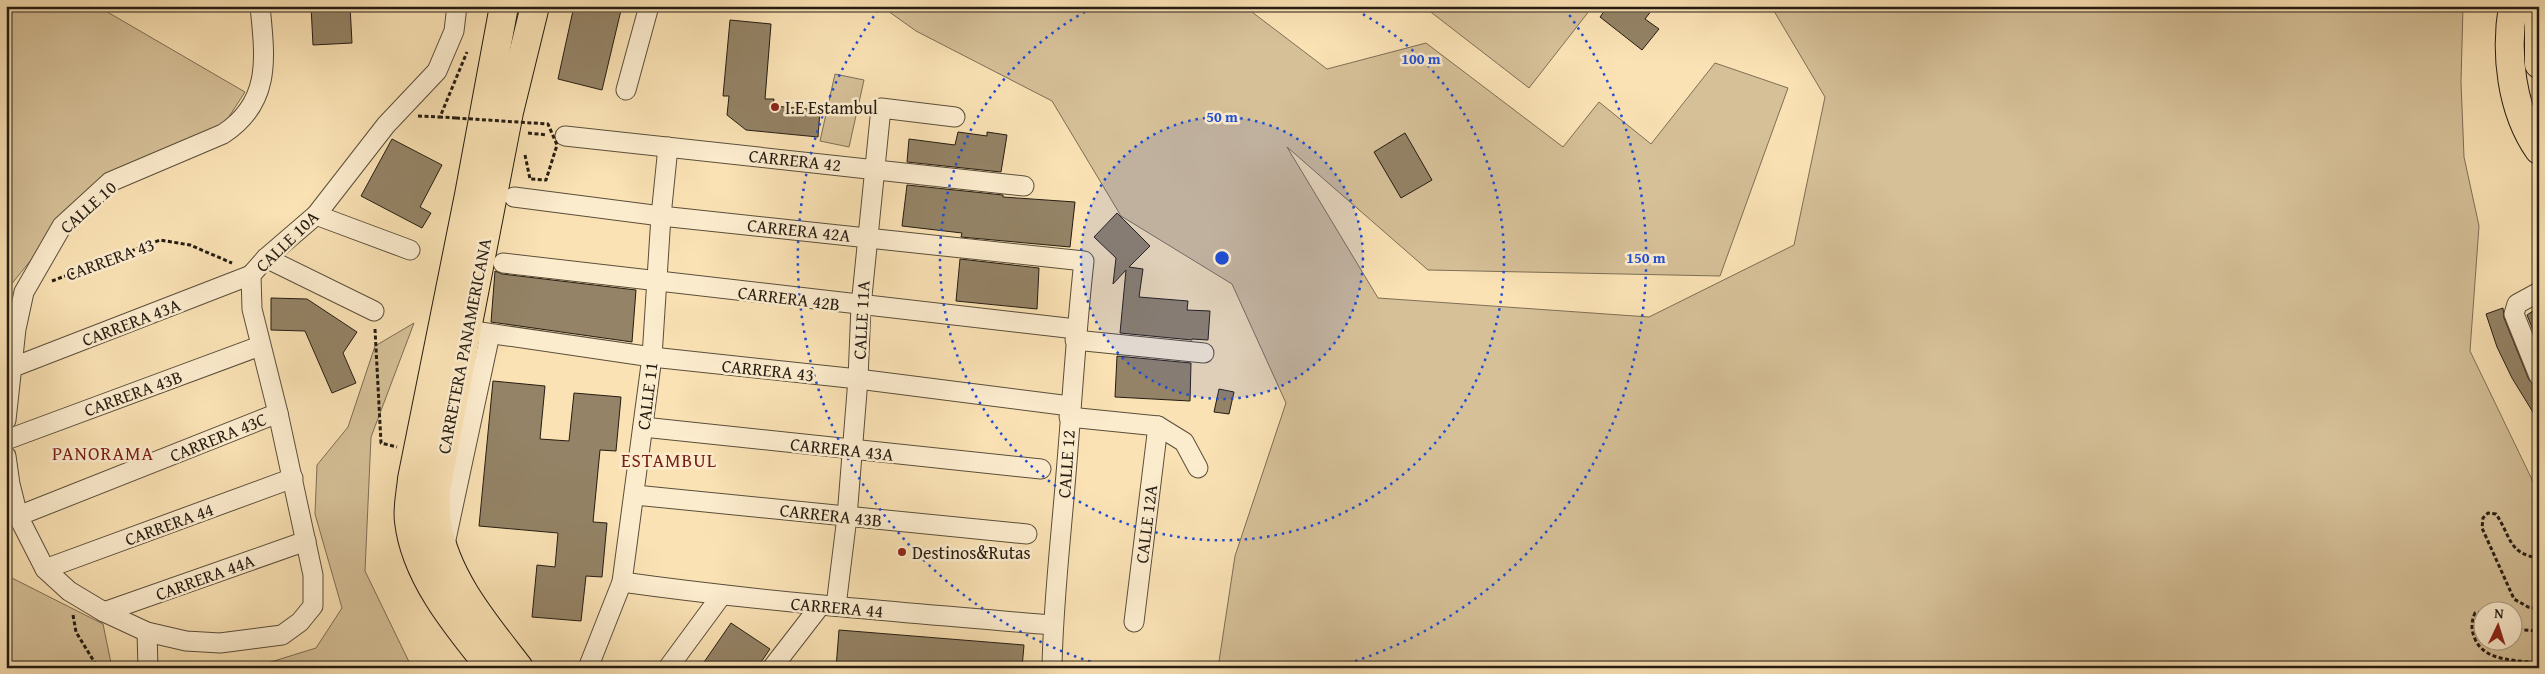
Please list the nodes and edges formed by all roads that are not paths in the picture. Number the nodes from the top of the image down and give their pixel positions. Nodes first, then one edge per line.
1 (260, 6) edge
2 (457, 6) edge
3 (504, 6) edge
4 (535, 6) edge
5 (649, 6) edge
6 (2513, 6) edge
7 (2539, 8) edge
8 (2539, 64) edge
9 (626, 90) dead end
10 (955, 117) dead end
11 (565, 136) dead end
12 (668, 147) junction
13 (2539, 150) edge
14 (875, 168) junction
15 (1024, 186) dead end
16 (514, 197) dead end
17 (316, 215) junction
18 (661, 216) junction
19 (867, 238) junction
20 (410, 250) dead end
21 (266, 258) junction
22 (1084, 261) joint
23 (503, 264) dead end
24 (251, 275) junction
25 (658, 283) junction
26 (2539, 292) edge
27 (861, 306) junction
28 (374, 310) road end
29 (478, 332) junction
30 (1076, 334) junction
31 (260, 346) junction
32 (1204, 353) dead end
33 (652, 357) junction
34 (11, 368) junction
35 (2539, 376) edge
36 (858, 379) junction
37 (1070, 412) junction
38 (278, 413) junction
39 (6, 420) edge
40 (1158, 426) junction
41 (643, 427) junction
42 (6, 440) edge
43 (852, 450) junction
44 (6, 456) edge
45 (1198, 468) dead end
46 (1041, 469) dead end
47 (293, 478) junction
48 (635, 495) junction
49 (18, 516) junction
50 (847, 517) junction
51 (1027, 534) dead end
52 (306, 541) junction
53 (45, 569) junction
54 (622, 582) junction
55 (721, 596) junction
56 (828, 606) junction
57 (104, 612) junction
58 (1134, 622) dead end
59 (1052, 625) junction
60 (147, 632) junction
61 (148, 668) edge
62 (490, 668) edge
63 (519, 668) edge
64 (588, 668) edge
65 (668, 668) edge
66 (772, 668) edge
67 (1052, 668) edge

1 - 34 street, CALLE 10
2 - 17 street, CALLE 10A
3 - 62 highway, CARRETERA PANAMERICANA
4 - 29 highway, CARRETERA PANAMERICANA
5 - 9 street
6 - 13 highway
7 - 8 highway
10 - 14 street, CALLE 11A
11 - 12 street, CARRERA 42
12 - 14 street, CARRERA 42
12 - 18 street, CALLE 11
14 - 15 street, CARRERA 42
14 - 19 street, CALLE 11A
16 - 18 street, CARRERA 42A
17 - 20 street
17 - 21 street, CALLE 10A
18 - 19 street, CARRERA 42A
18 - 25 street, CALLE 11
19 - 22 street, CARRERA 42A
19 - 27 street, CALLE 11A
21 - 24 street, CALLE 10A
21 - 28 street
22 - 30 street, CALLE 12
23 - 25 street, CARRERA 42B
24 - 31 street, CALLE 10A
24 - 34 street, CARRERA 43A
25 - 27 street, CARRERA 42B
25 - 33 street, CALLE 11
26 - 35 street
27 - 30 street, CARRERA 42B
27 - 36 street, CALLE 11A
29 - 33 street, CARRERA 43
29 - 63 highway, CARRETERA PANAMERICANA
30 - 32 street, CARRERA 42B
30 - 37 street, CALLE 12
31 - 38 street, CALLE 10A
31 - 42 street, CARRERA 43B
33 - 36 street, CARRERA 43
33 - 41 street, CALLE 11
34 - 39 street, CALLE 10
36 - 37 street, CARRERA 43
36 - 43 street, CALLE 11A
37 - 40 street, CARRERA 43
37 - 59 street, CALLE 12
38 - 47 street, CALLE 10A
38 - 49 street, CARRERA 43C
40 - 45 street
40 - 58 street, CALLE 12A
41 - 43 street, CARRERA 43A
41 - 48 street, CALLE 11
43 - 46 street, CARRERA 43A
43 - 50 street, CALLE 11A
44 - 49 street
47 - 52 street, CALLE 10A
47 - 53 street, CARRERA 44
48 - 50 street, CARRERA 43B
48 - 54 street, CALLE 11
49 - 53 street
50 - 51 street, CARRERA 43B
50 - 56 street, CALLE 11A
52 - 57 street, CARRERA 44A
52 - 60 street, CALLE 10A
53 - 57 street
54 - 55 street, CARRERA 44
54 - 64 street, CALLE 11
55 - 56 street, CARRERA 44
55 - 65 street
56 - 59 street, CARRERA 44
56 - 66 street
57 - 60 street, CALLE 10A
59 - 67 street, CALLE 12
60 - 61 street

